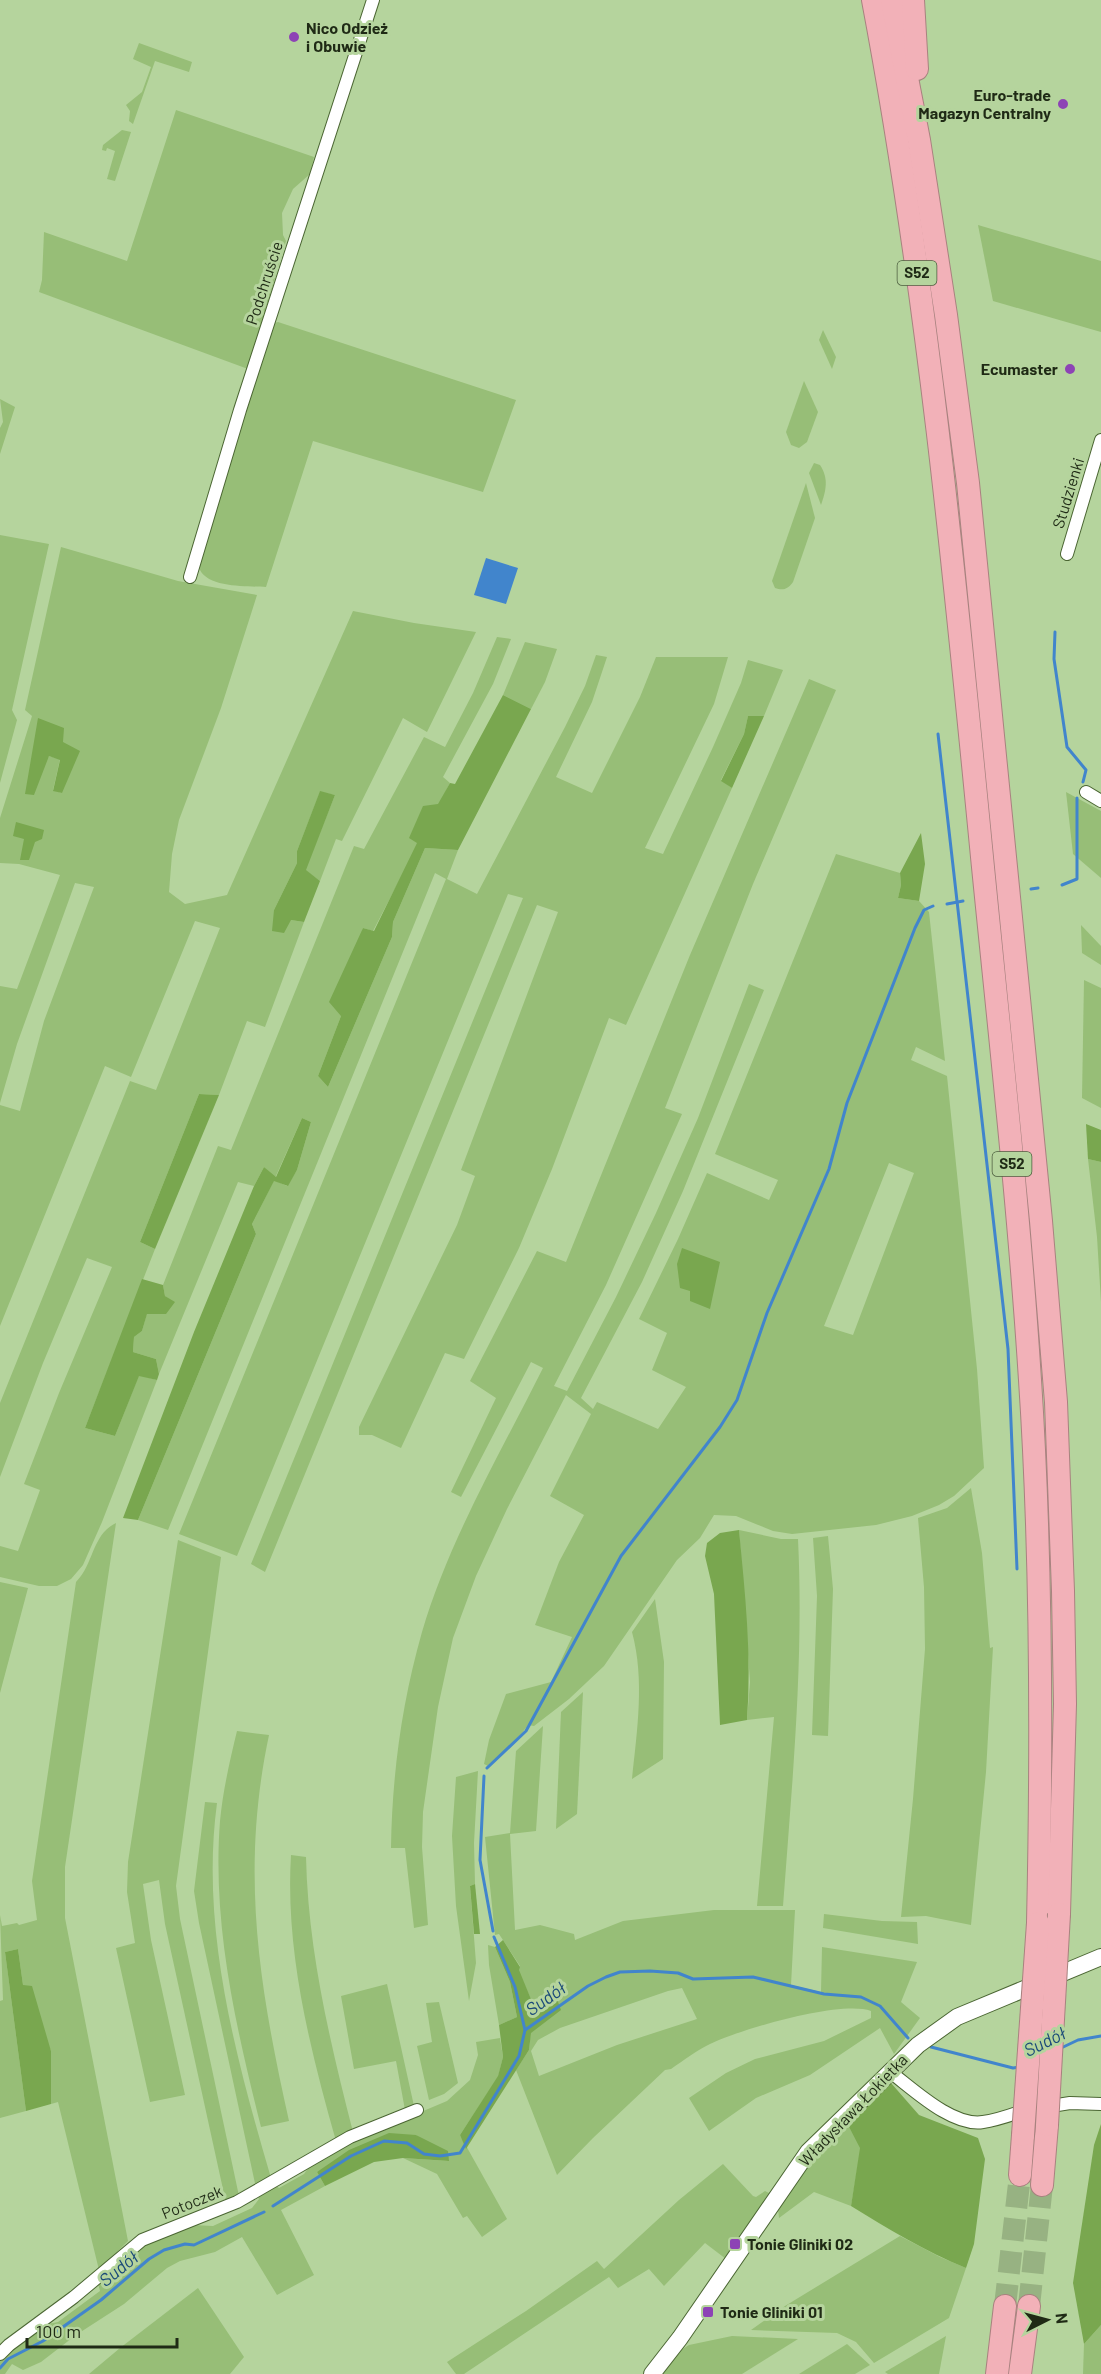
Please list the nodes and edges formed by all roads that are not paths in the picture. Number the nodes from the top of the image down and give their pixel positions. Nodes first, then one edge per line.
1 (373, 0) edge
2 (859, 0) edge
3 (873, 0) edge
4 (892, 0) edge
5 (913, 0) edge
6 (908, 138) junction
7 (1101, 440) edge
8 (1067, 554) dead end
9 (190, 577) dead end
10 (1086, 792) dead end
11 (1101, 801) edge
12 (1101, 1957) edge
13 (889, 2071) junction
14 (1101, 2104) edge
15 (417, 2110) dead end
16 (1020, 2175) tunnel mouth
17 (1042, 2185) tunnel mouth
18 (1005, 2306) tunnel mouth
19 (1029, 2306) tunnel mouth
20 (0, 2354) edge
21 (652, 2374) edge
22 (997, 2374) edge
23 (1020, 2374) edge

1 - 9 street, Podchruście
2 - 6 highway
3 - 6 highway, S52
4 - 6 highway, S52
5 - 6 highway
6 - 16 highway, S52, bridge
6 - 17 highway, S52, bridge
7 - 8 street, Studzienki
10 - 11 street
12 - 13 street, Władysława Łokietka
13 - 14 street
13 - 21 street, Władysława Łokietka
15 - 20 street, Potoczek
18 - 22 highway
19 - 23 highway

